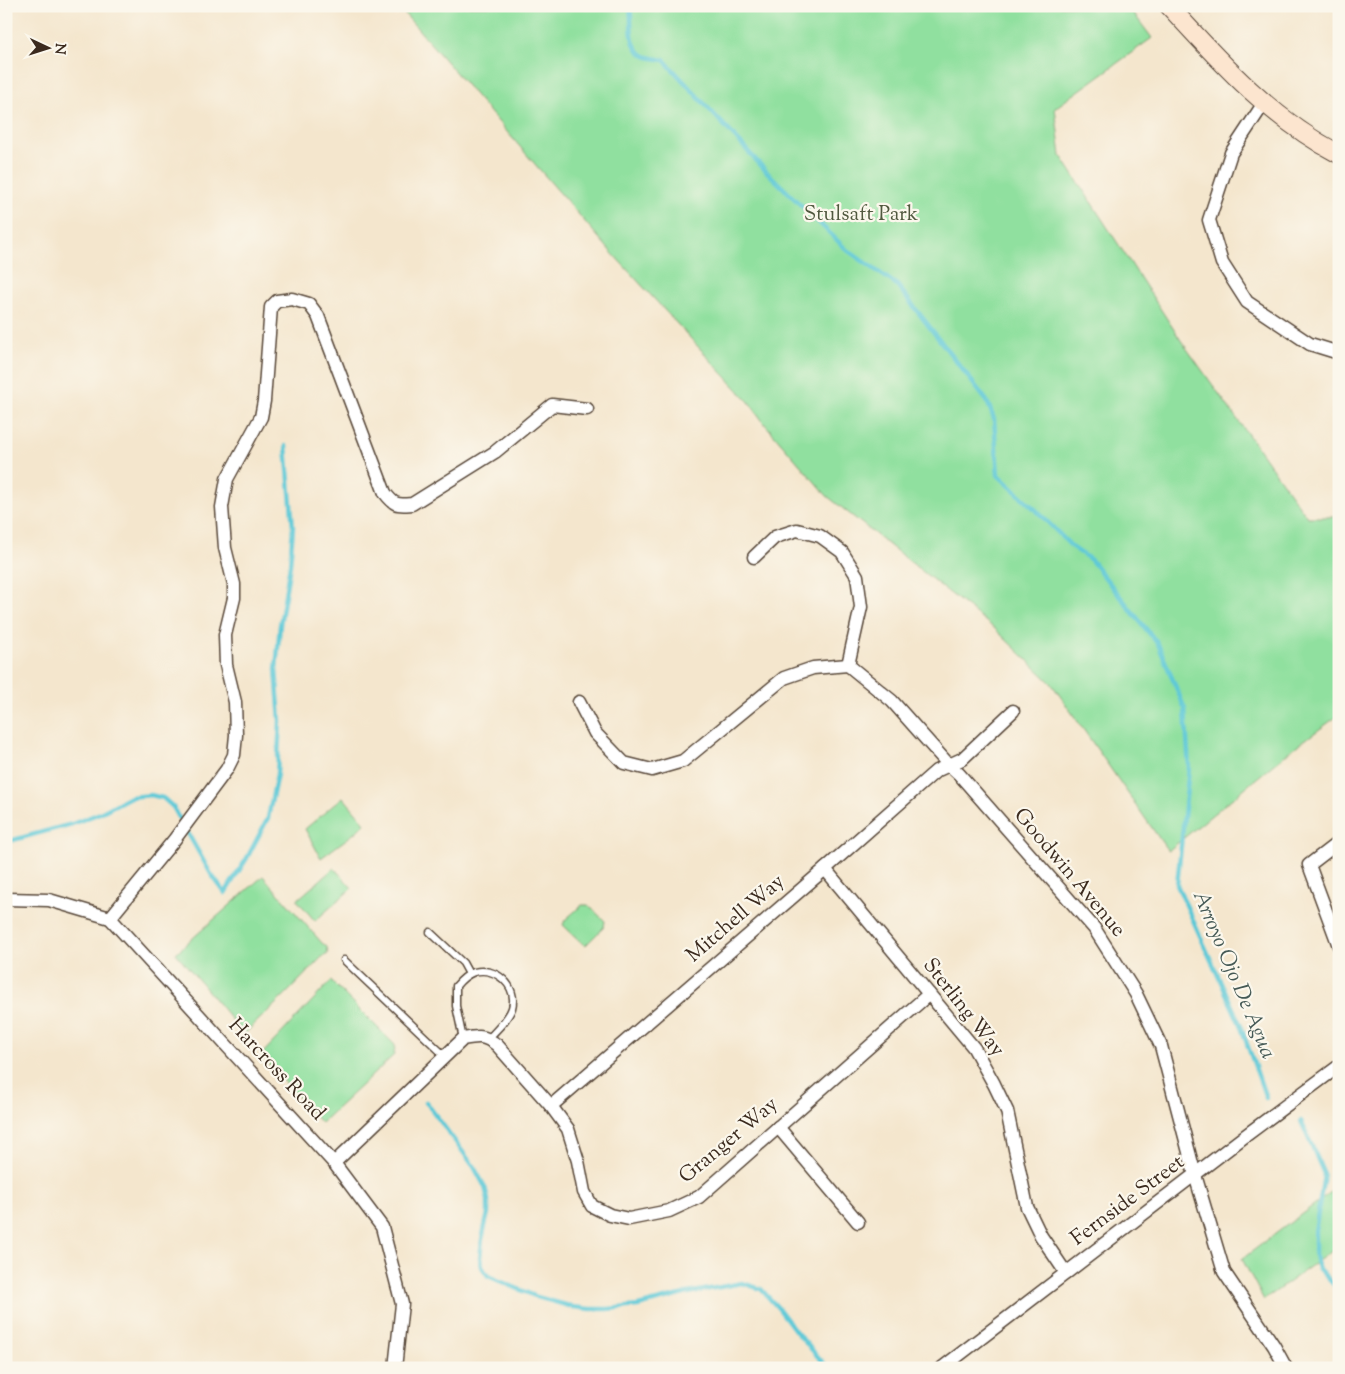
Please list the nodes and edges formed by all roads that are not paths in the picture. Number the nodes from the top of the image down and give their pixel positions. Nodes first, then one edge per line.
1 (1169, 6) edge
2 (1264, 103) junction
3 (1339, 154) edge
4 (1339, 353) edge
5 (587, 409) dead end
6 (754, 557) dead end
7 (848, 665) junction
8 (579, 702) dead end
9 (1013, 712) dead end
10 (948, 764) junction
11 (1339, 842) edge
12 (825, 869) junction
13 (6, 899) edge
14 (110, 918) junction
15 (430, 932) dead end
16 (1339, 946) edge
17 (344, 960) dead end
18 (469, 974) junction
19 (929, 994) junction
20 (463, 1039) junction
21 (488, 1039) junction
22 (445, 1056) junction
23 (1339, 1066) edge
24 (552, 1106) junction
25 (778, 1127) junction
26 (334, 1163) junction
27 (1195, 1175) junction
28 (858, 1222) dead end
29 (1066, 1273) junction
30 (395, 1368) edge
31 (942, 1368) edge
32 (1286, 1368) edge

1 - 2 main road
2 - 3 main road
2 - 4 street
5 - 14 street
6 - 7 street
7 - 8 street
7 - 10 street, Goodwin Avenue
9 - 10 street, Mitchell Way
10 - 12 street, Mitchell Way
10 - 27 street, Goodwin Avenue
11 - 16 street
12 - 19 street, Sterling Way
12 - 24 street, Mitchell Way
13 - 14 street
14 - 26 street, Harcross Road
15 - 18 lane
17 - 22 lane
18 - 20 lane
18 - 21 lane
19 - 25 street, Granger Way
19 - 29 street, Sterling Way
20 - 21 street
20 - 22 street
21 - 24 street, Granger Way
22 - 26 street
23 - 27 street, Fernside Street
24 - 25 street, Granger Way
25 - 28 street
26 - 30 street, Harcross Road
27 - 29 street, Fernside Street
27 - 32 street, Goodwin Avenue
29 - 31 street, Fernside Street

